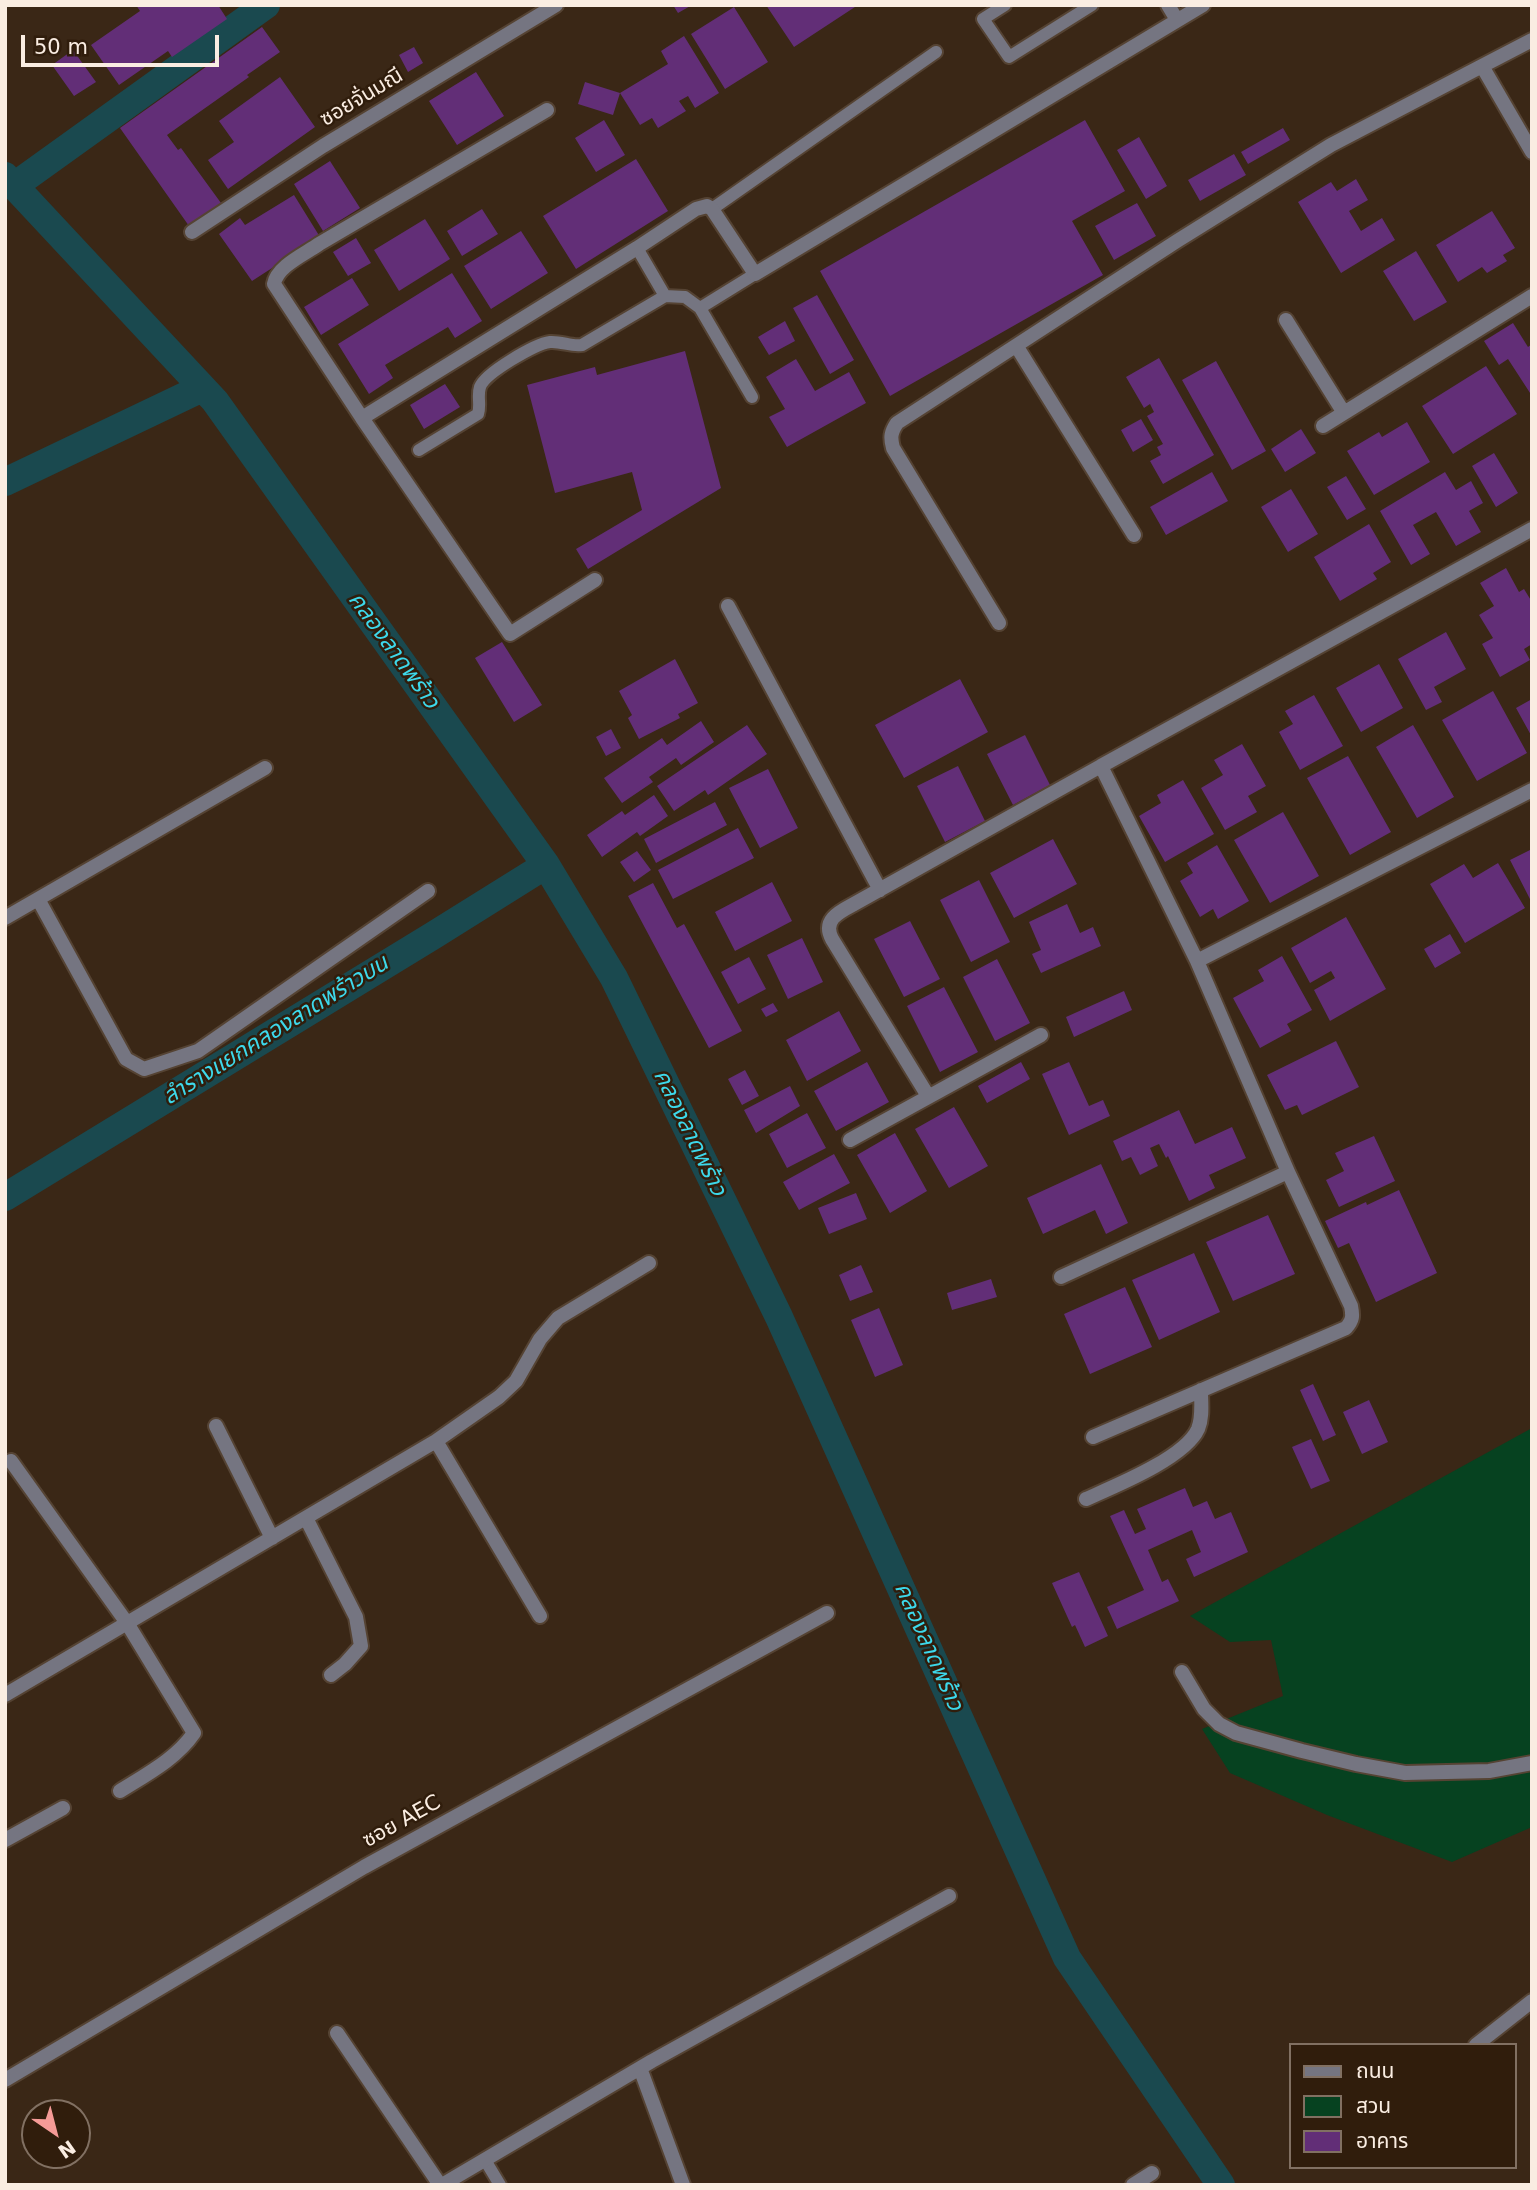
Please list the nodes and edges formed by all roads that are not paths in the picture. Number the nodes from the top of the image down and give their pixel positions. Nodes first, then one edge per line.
1 (556, 5) edge
2 (1005, 5) edge
3 (1092, 5) edge
4 (1168, 5) edge
5 (1203, 5) edge
6 (1177, 20) junction
7 (1532, 40) edge
8 (936, 52) dead end
9 (1482, 66) junction
10 (547, 110) dead end
11 (1532, 152) edge
12 (712, 209) junction
13 (192, 232) dead end
14 (637, 248) junction
15 (755, 274) junction
16 (665, 296) junction
17 (1532, 296) edge
18 (700, 308) junction
19 (1286, 320) dead end
20 (1017, 347) junction
21 (752, 397) dead end
22 (1344, 413) junction
23 (362, 418) junction
24 (1323, 426) dead end
25 (419, 450) dead end
26 (1532, 529) edge
27 (1134, 535) dead end
28 (595, 580) dead end
29 (727, 606) dead end
30 (999, 623) dead end
31 (1101, 766) junction
32 (265, 768) dead end
33 (1532, 790) edge
34 (880, 890) junction
35 (428, 891) dead end
36 (38, 899) junction
37 (5, 918) edge
38 (1197, 961) junction
39 (1041, 1035) dead end
40 (928, 1096) junction
41 (850, 1140) dead end
42 (1288, 1172) junction
43 (649, 1263) dead end
44 (1061, 1277) dead end
45 (1201, 1390) junction
46 (216, 1426) dead end
47 (1093, 1437) dead end
48 (436, 1441) junction
49 (11, 1461) dead end
50 (1086, 1499) dead end
51 (306, 1518) junction
52 (272, 1538) junction
53 (827, 1613) dead end
54 (540, 1616) dead end
55 (127, 1623) junction
56 (1182, 1672) dead end
57 (331, 1675) dead end
58 (5, 1695) edge
59 (1532, 1763) edge
60 (120, 1791) dead end
61 (64, 1808) dead end
62 (5, 1840) edge
63 (949, 1896) dead end
64 (1532, 2001) edge
65 (337, 2033) dead end
66 (1479, 2043) edge
67 (640, 2068) junction
68 (5, 2080) edge
69 (485, 2160) junction
70 (1152, 2173) dead end
71 (441, 2185) edge
72 (500, 2185) edge
73 (683, 2185) edge
74 (1133, 2185) edge

1 - 13 street, ซอยจั่นมณี
2 - 3 lane
4 - 6 street
5 - 6 street
6 - 15 street
7 - 9 street
8 - 12 lane
9 - 11 street
9 - 20 street
10 - 23 street
12 - 14 street
12 - 15 street
14 - 16 lane
14 - 23 street
15 - 18 lane
16 - 18 lane
16 - 25 lane
17 - 22 street
18 - 21 lane
19 - 22 street
20 - 27 street
20 - 30 street
22 - 24 street
23 - 28 street
26 - 31 street
29 - 34 street
31 - 34 street
31 - 38 street
32 - 36 street
33 - 38 street
34 - 40 street
35 - 36 street
36 - 37 street
38 - 42 street
39 - 40 street
40 - 41 street
42 - 44 street
42 - 45 street
43 - 48 street
45 - 47 street
45 - 50 street
46 - 52 street
48 - 51 street
48 - 54 street
49 - 55 street
51 - 52 street
51 - 57 street
52 - 55 street
53 - 68 street, ซอย AEC
55 - 58 street
55 - 60 street
56 - 59 street
61 - 62 street
63 - 67 street
64 - 66 street
65 - 71 street
67 - 69 street
67 - 73 street
69 - 71 street
69 - 72 lane
70 - 74 street

